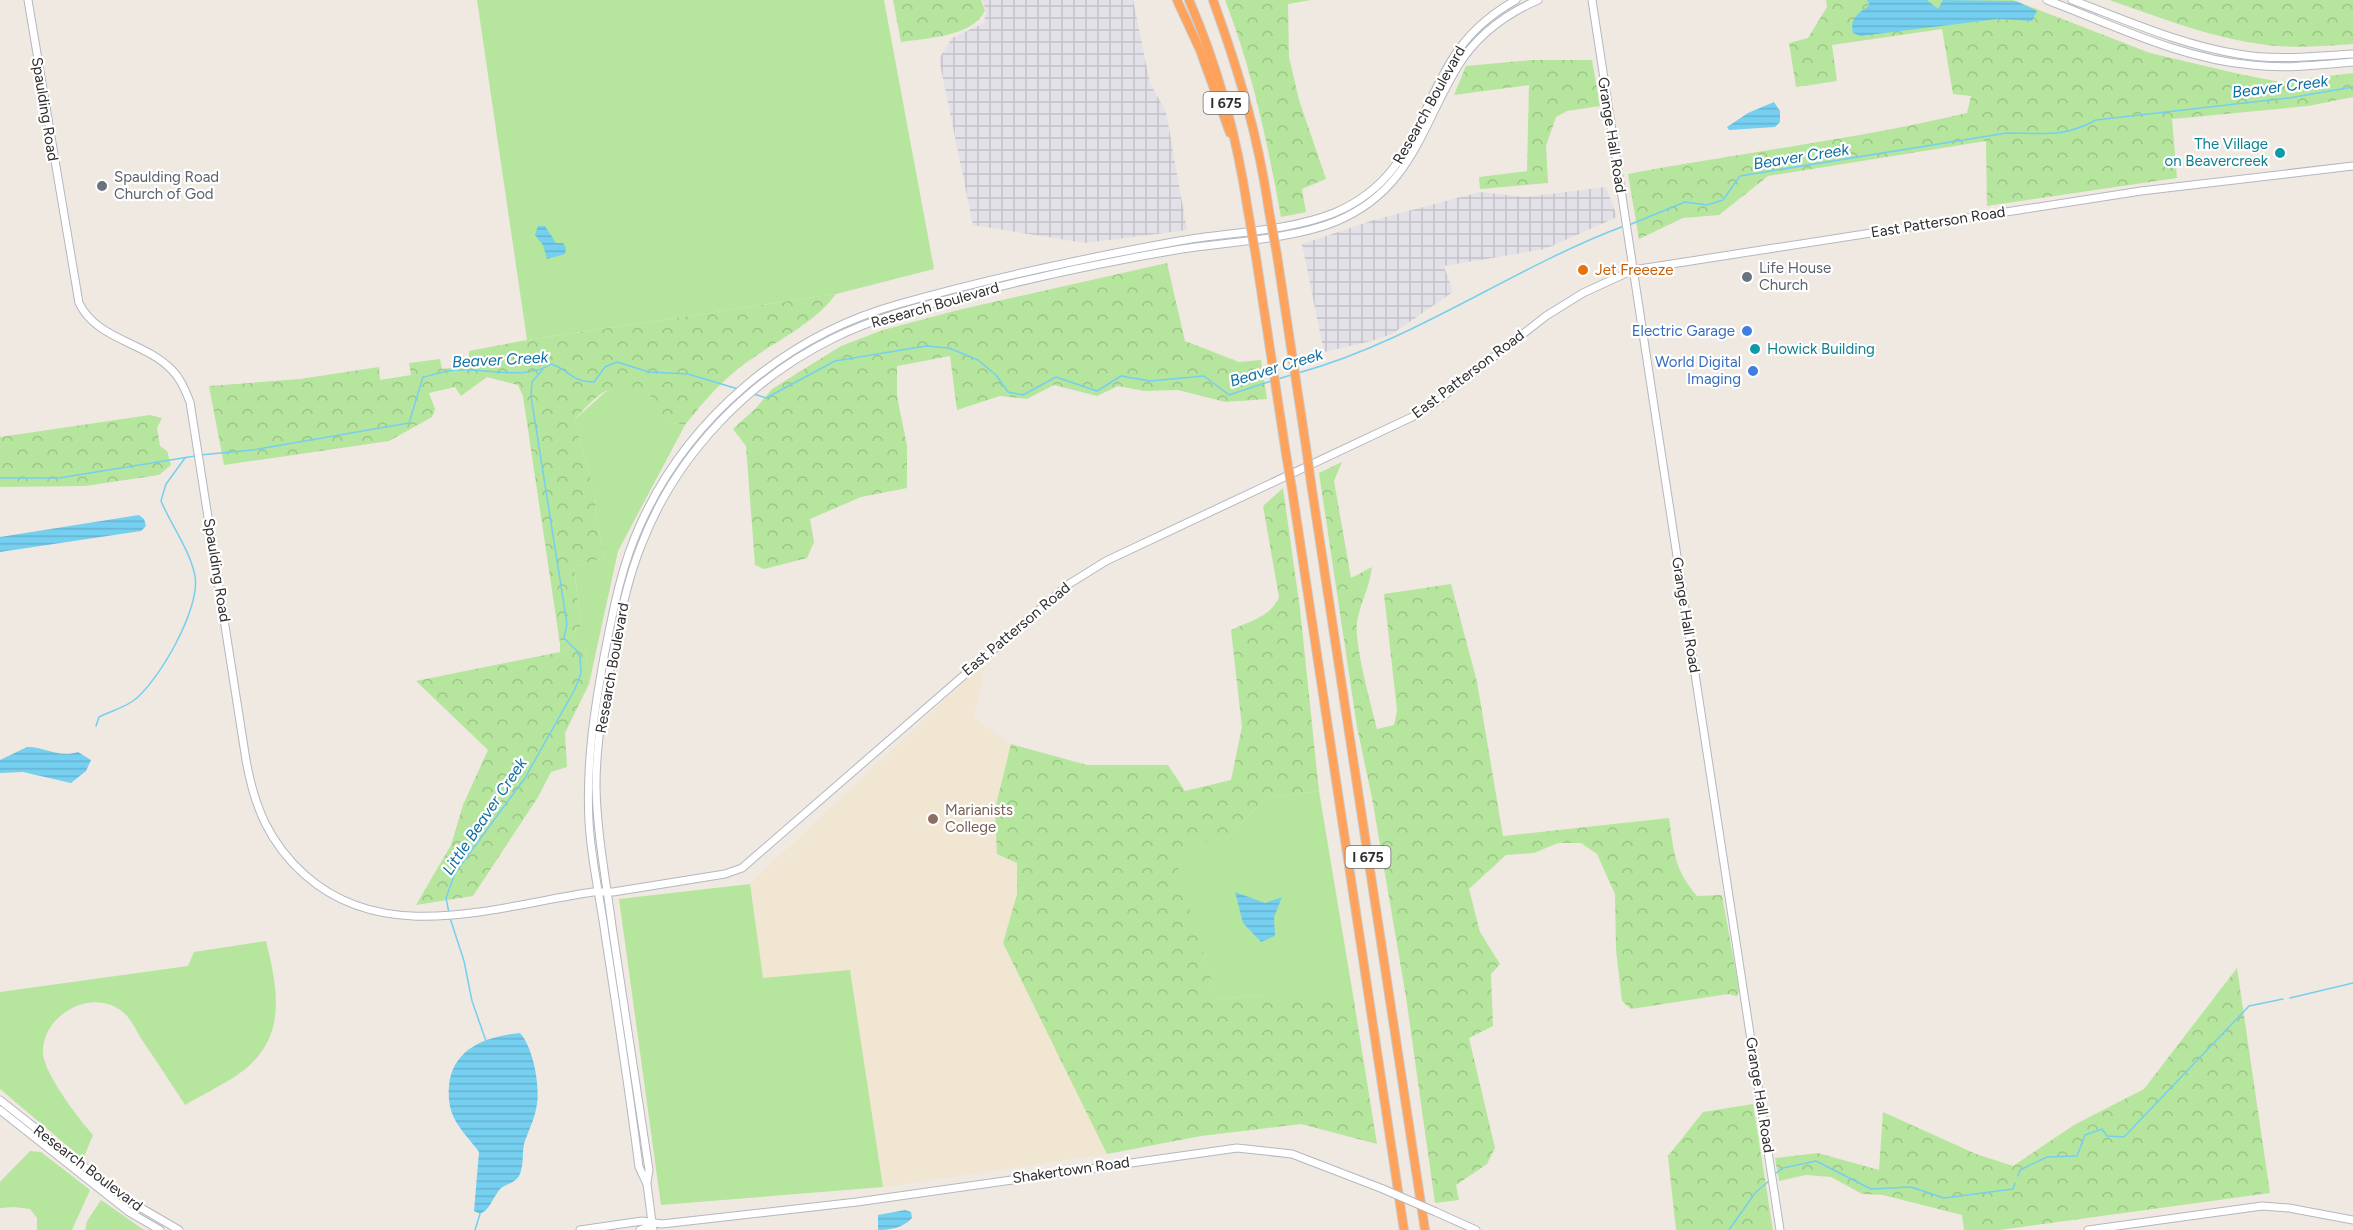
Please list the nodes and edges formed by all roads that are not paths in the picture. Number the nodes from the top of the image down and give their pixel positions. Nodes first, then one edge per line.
1 (28, 0) edge
2 (1178, 0) edge
3 (1190, 0) edge
4 (1213, 0) edge
5 (1516, 0) edge
6 (1538, 0) edge
7 (1592, 0) edge
8 (2047, 0) edge
9 (2072, 0) edge
10 (2353, 54) edge
11 (2353, 62) edge
12 (1240, 159) junction
13 (2353, 166) edge
14 (1633, 270) junction
15 (603, 892) junction
16 (633, 1065) junction
17 (625, 1066) junction
18 (0, 1100) edge
19 (0, 1110) edge
20 (647, 1184) junction
21 (2353, 1220) edge
22 (652, 1227) edge
23 (160, 1230) edge
24 (179, 1230) edge
25 (580, 1230) edge
26 (640, 1230) edge
27 (1404, 1230) edge
28 (1425, 1230) edge
29 (1476, 1230) edge
30 (1780, 1230) edge
31 (2088, 1230) edge

1 - 15 street, Spaulding Road
2 - 12 highway
3 - 12 highway, I 675
4 - 28 highway, I 675, bridge
5 - 15 street, Research Boulevard
6 - 15 street, Research Boulevard
7 - 14 street, Grange Hall Road
8 - 11 street
9 - 10 street
12 - 27 highway, I 675, bridge
13 - 14 street, East Patterson Road
14 - 15 street, East Patterson Road
14 - 30 street, Grange Hall Road
15 - 16 street, Research Boulevard
15 - 17 street, Research Boulevard
16 - 17 street
16 - 20 street, Research Boulevard
17 - 20 street, Research Boulevard
18 - 24 street, Research Boulevard
19 - 23 street, Research Boulevard
20 - 22 street, Research Boulevard
21 - 31 street
22 - 25 street
22 - 26 street
22 - 29 street, Shakertown Road, bridge

